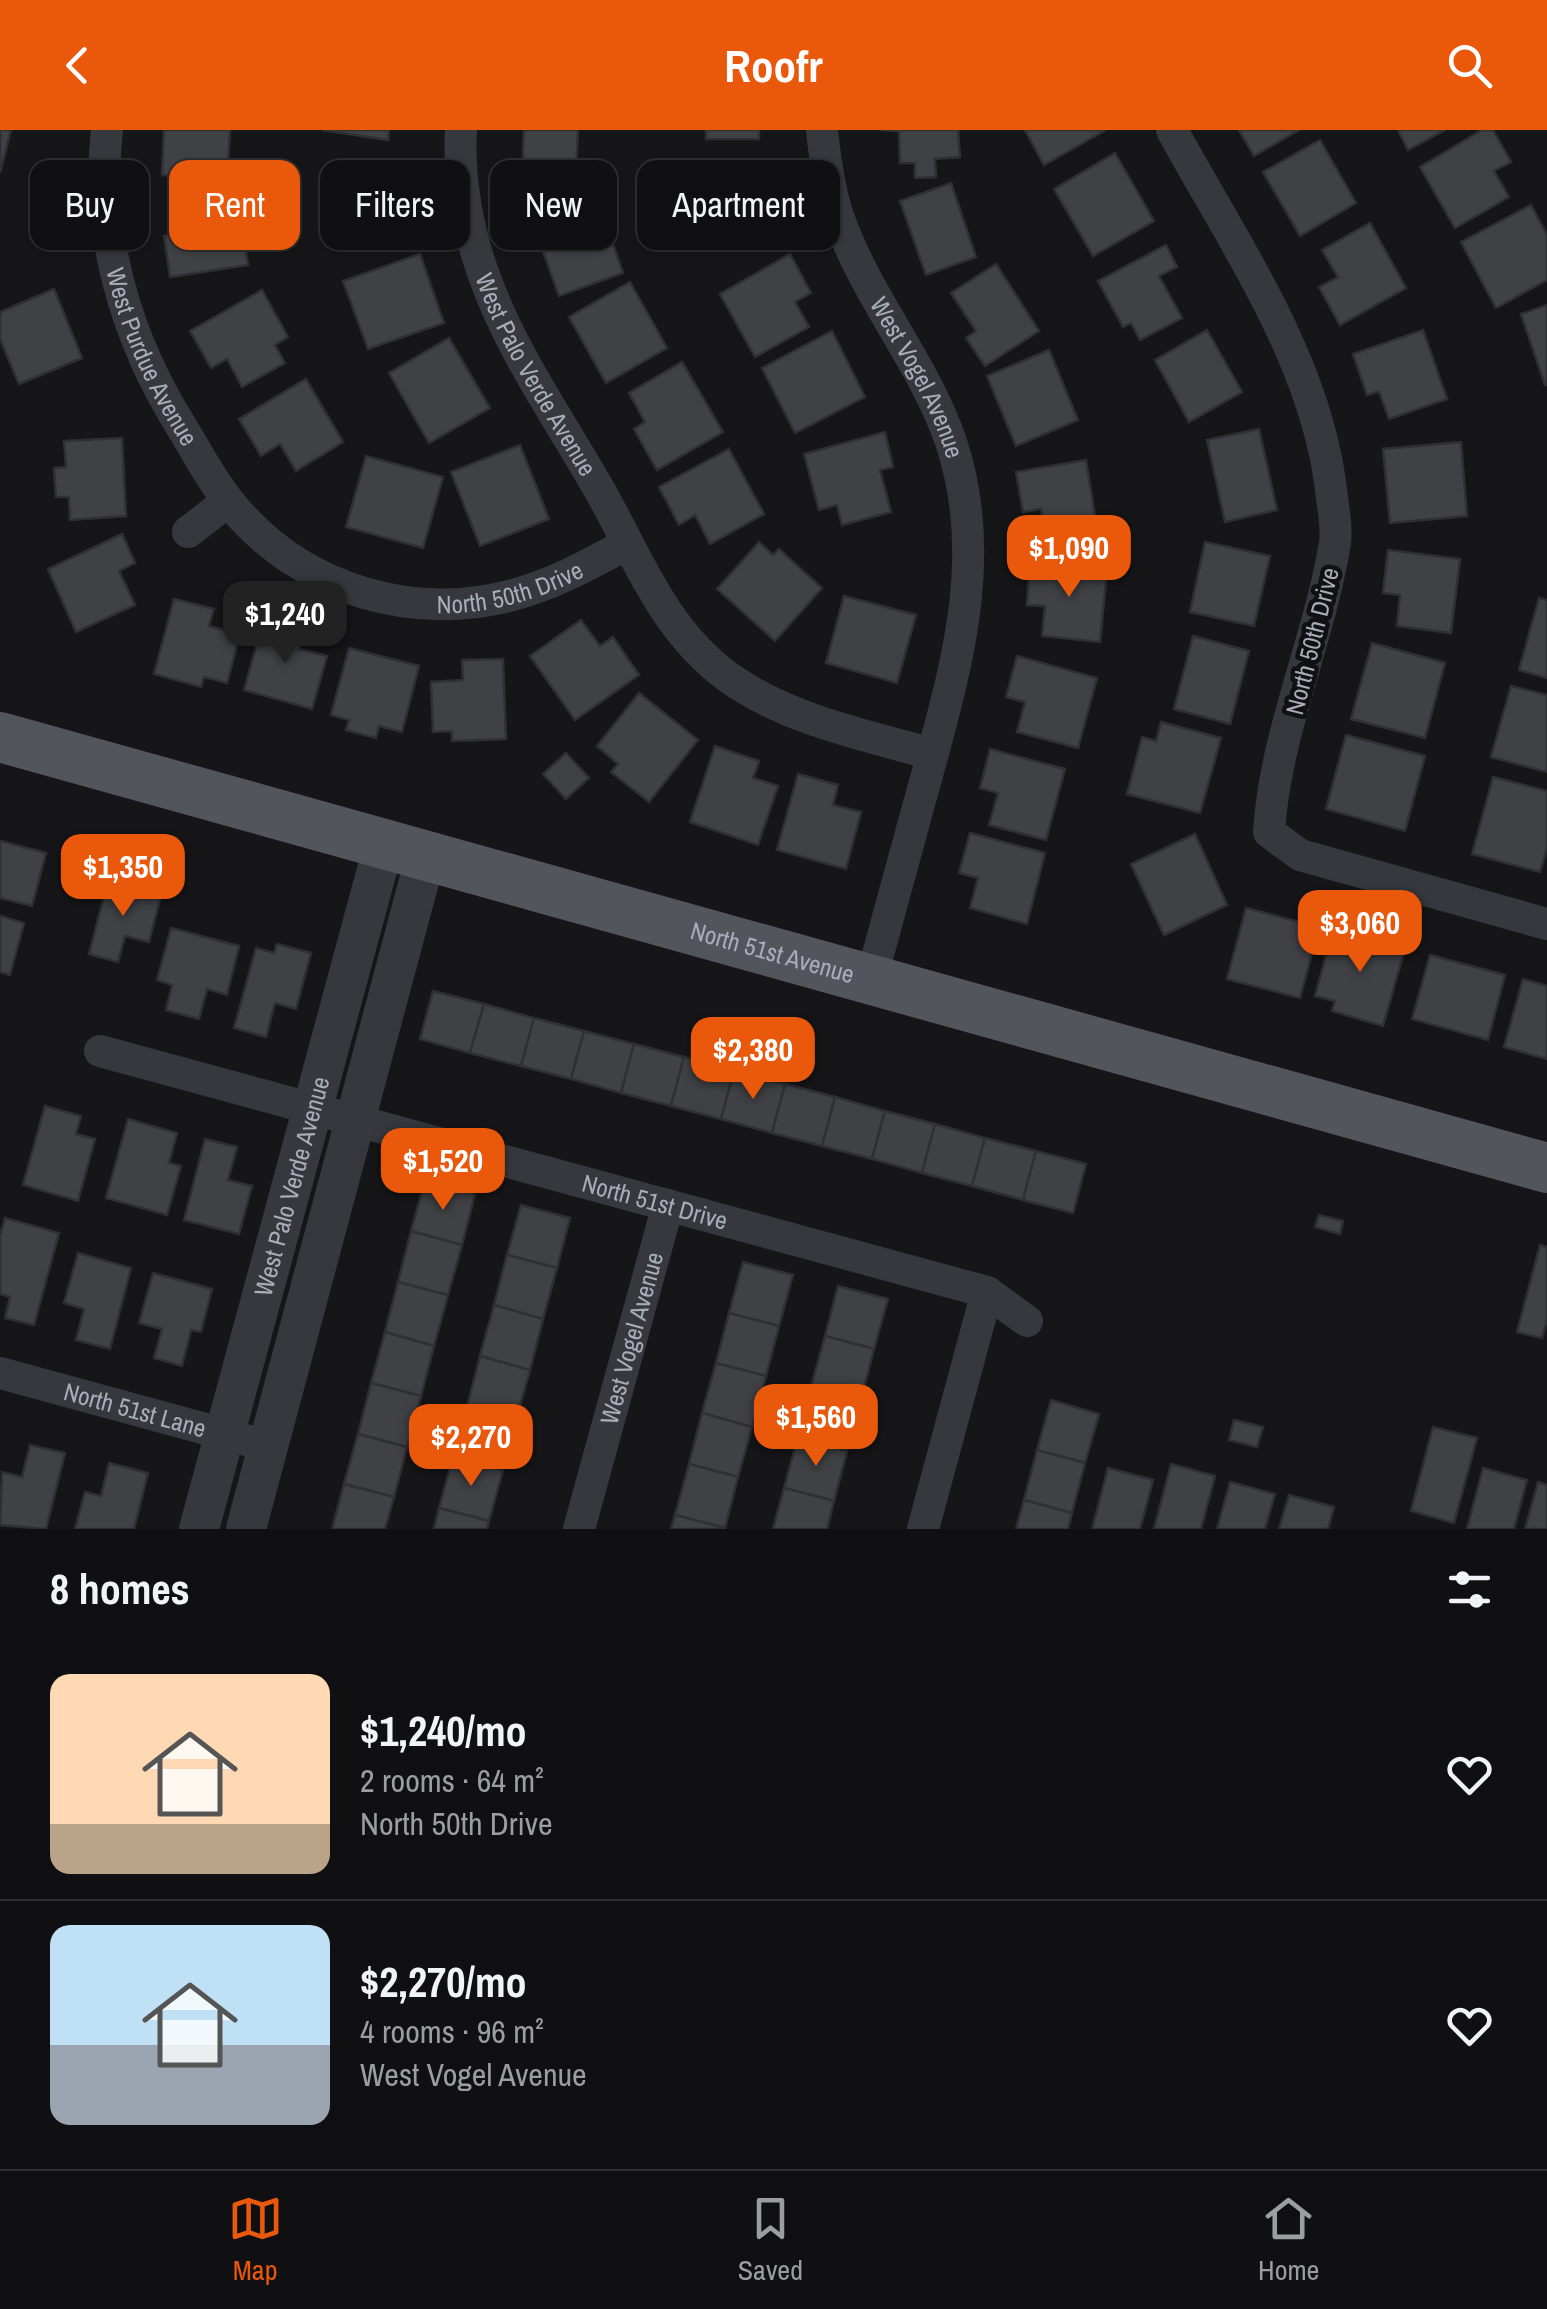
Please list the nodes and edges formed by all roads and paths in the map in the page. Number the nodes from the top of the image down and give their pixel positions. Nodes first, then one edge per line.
1 (107, 130) edge
2 (461, 130) edge
3 (822, 130) edge
4 (1172, 130) edge
5 (106, 160) edge
6 (114, 250) edge
7 (228, 501) junction
8 (188, 532) dead end
9 (627, 544) junction
10 (0, 737) edge
11 (932, 754) junction
12 (405, 849) junction
13 (1547, 924) edge
14 (871, 980) junction
15 (100, 1051) dead end
16 (313, 1109) junction
17 (355, 1120) junction
18 (1547, 1168) edge
19 (668, 1205) junction
20 (988, 1292) junction
21 (1027, 1321) dead end
22 (0, 1373) edge
23 (225, 1434) junction
24 (268, 1446) junction
25 (200, 1529) edge
26 (246, 1529) edge
27 (579, 1529) edge
28 (923, 1529) edge

1 - 5 street, West Purdue Avenue
2 - 9 street, West Palo Verde Avenue
3 - 11 street, West Vogel Avenue
4 - 13 street, North 50th Drive
6 - 7 street, West Purdue Avenue
7 - 8 street
7 - 9 street, North 50th Drive
9 - 11 street
10 - 12 main road, North 51st Avenue
11 - 14 street, West Vogel Avenue
12 - 14 main road, North 51st Avenue
12 - 16 street, West Palo Verde Avenue
12 - 17 street, West Palo Verde Avenue
14 - 18 main road, North 51st Avenue
15 - 16 street, North 51st Drive
16 - 17 street, North 51st Drive
16 - 23 street, West Palo Verde Avenue
17 - 19 street, North 51st Drive
17 - 24 street, West Palo Verde Avenue
19 - 20 street, North 51st Drive
19 - 27 street, West Vogel Avenue
20 - 21 street, North 51st Drive
20 - 28 street
22 - 23 street, North 51st Lane
23 - 24 street, North 51st Lane
23 - 25 street, West Palo Verde Avenue
24 - 26 street, West Palo Verde Avenue

